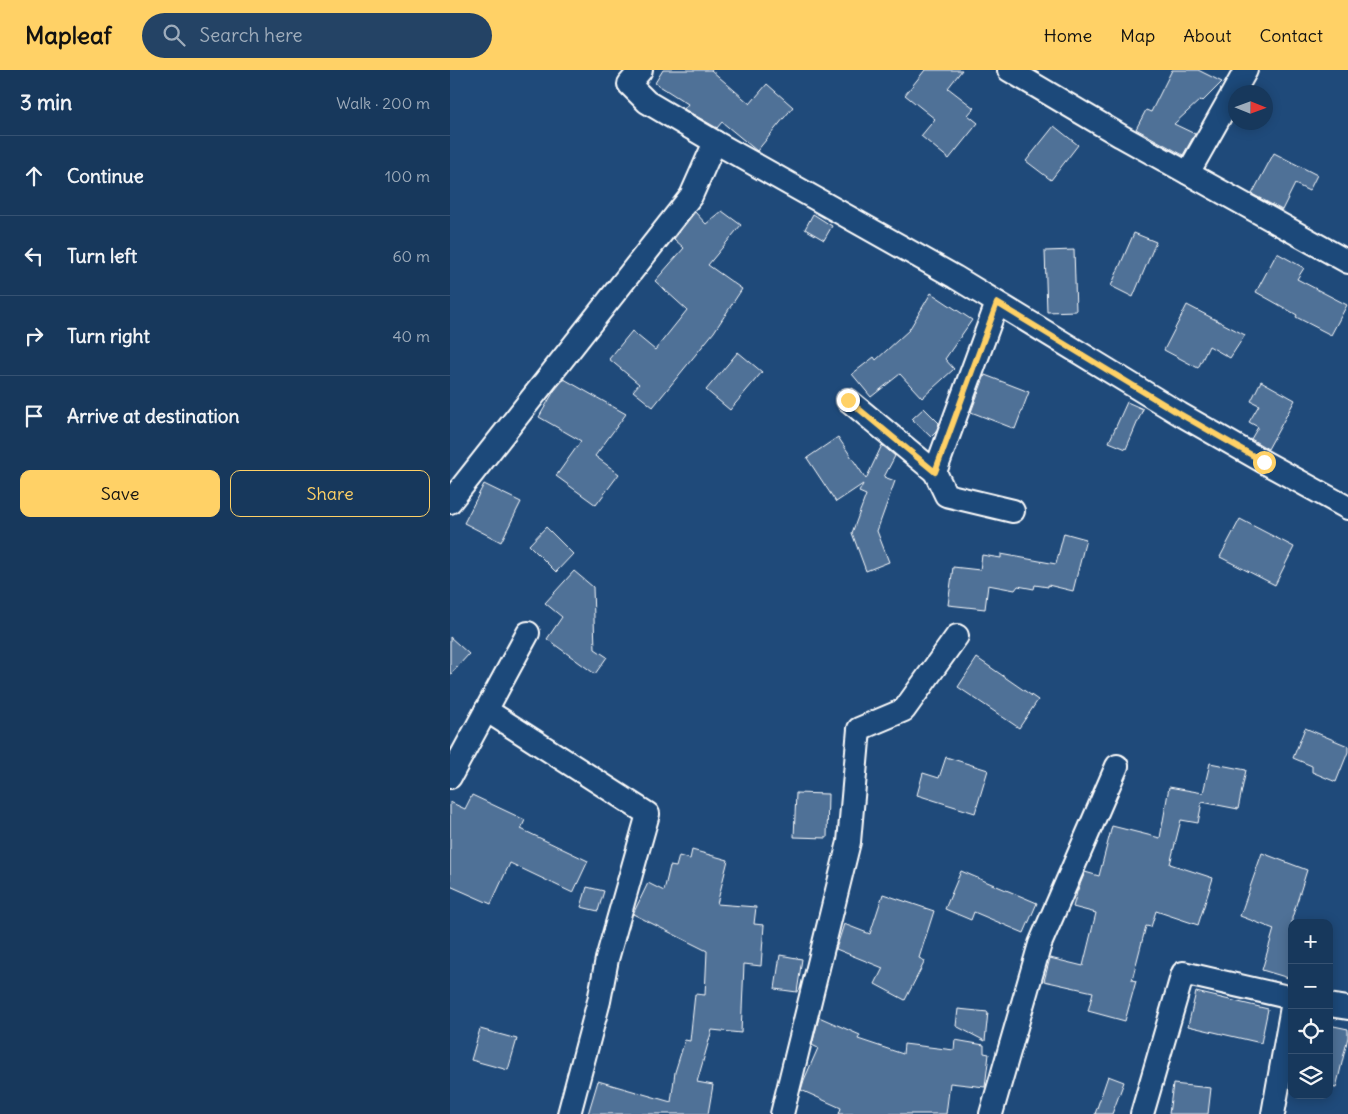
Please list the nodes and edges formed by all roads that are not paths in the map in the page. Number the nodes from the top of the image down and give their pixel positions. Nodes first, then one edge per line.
1 (640, 70) edge
2 (1009, 70) edge
3 (1246, 70) edge
4 (715, 142) junction
5 (1188, 173) junction
6 (1348, 262) edge
7 (997, 303) junction
8 (848, 400) dead end
9 (935, 472) junction
10 (450, 502) edge
11 (1348, 508) edge
12 (1013, 511) dead end
13 (528, 633) dead end
14 (958, 636) dead end
15 (486, 710) junction
16 (1117, 766) dead end
17 (450, 776) edge
18 (1288, 997) edge
19 (1333, 1006) edge
20 (1348, 1008) edge
21 (1292, 1009) edge
22 (569, 1114) edge
23 (782, 1114) edge
24 (991, 1114) edge
25 (1142, 1114) edge
26 (1273, 1114) edge

1 - 4 street
2 - 5 street
3 - 5 street
4 - 7 street
4 - 10 street
5 - 6 street
7 - 9 street
7 - 11 street
8 - 9 street
9 - 12 street
13 - 15 street
14 - 23 street
15 - 17 street
15 - 22 street
16 - 24 street
18 - 25 street
19 - 20 street
21 - 26 street

